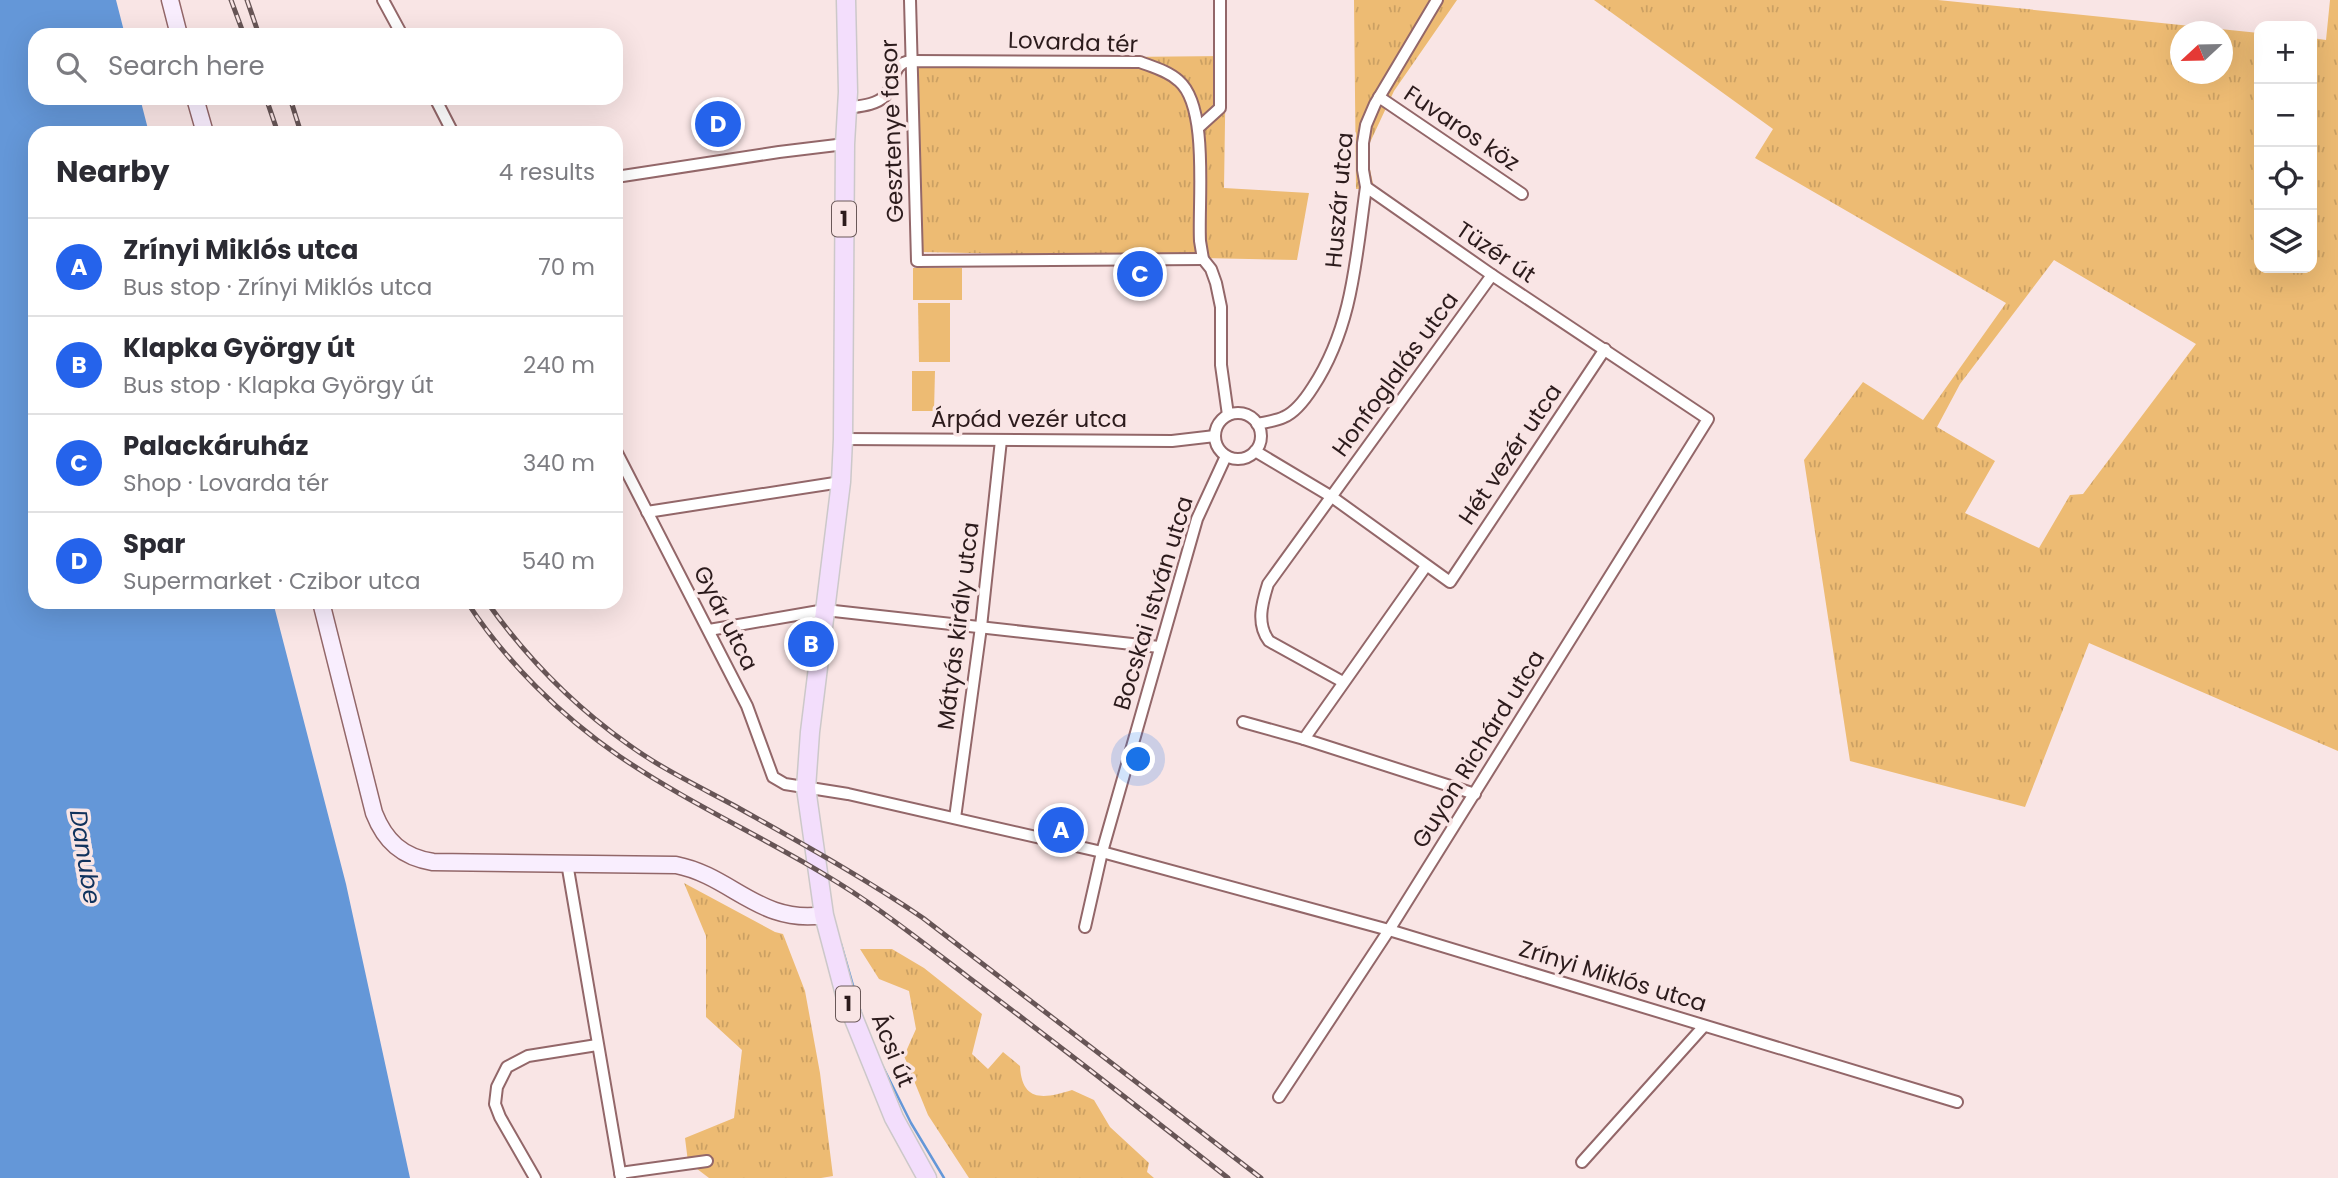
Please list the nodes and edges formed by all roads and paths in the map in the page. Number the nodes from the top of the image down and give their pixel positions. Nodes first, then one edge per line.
1 (170, 0) edge
2 (383, 0) edge
3 (846, 0) edge
4 (910, 0) edge
5 (1220, 0) edge
6 (1437, 0) edge
7 (177, 28) edge
8 (398, 28) edge
9 (911, 61) junction
10 (1380, 97) junction
11 (197, 105) edge
12 (439, 105) edge
13 (847, 108) junction
14 (203, 126) edge
15 (449, 126) edge
16 (1199, 127) junction
17 (845, 144) junction
18 (623, 176) edge
19 (1366, 187) junction
20 (1522, 194) dead end
21 (1203, 259) junction
22 (1492, 275) junction
23 (1605, 349) junction
24 (1228, 415) junction
25 (1708, 419) joint
26 (1257, 424) junction
27 (1215, 436) junction
28 (843, 439) junction
29 (1001, 440) junction
30 (1255, 451) junction
31 (1226, 456) junction
32 (623, 464) edge
33 (841, 482) junction
34 (1332, 498) junction
35 (647, 512) junction
36 (1426, 566) junction
37 (323, 609) edge
38 (825, 610) junction
39 (981, 627) junction
40 (709, 630) junction
41 (1159, 648) junction
42 (1343, 682) junction
43 (1242, 722) dead end
44 (1304, 739) junction
45 (806, 788) junction
46 (1475, 794) junction
47 (956, 818) junction
48 (1102, 852) junction
49 (567, 863) junction
50 (824, 915) junction
51 (1085, 927) dead end
52 (1389, 930) junction
53 (1704, 1026) junction
54 (597, 1045) junction
55 (1279, 1097) dead end
56 (1957, 1102) dead end
57 (707, 1161) dead end
58 (1582, 1162) dead end
59 (621, 1175) edge
60 (535, 1178) edge
61 (927, 1178) edge

1 - 7 street
2 - 8 street
3 - 13 main road, 1
4 - 9 street, Gesztenye fasor
5 - 16 street
6 - 10 street, Huszár utca
9 - 13 street
9 - 16 street, Lovarda tér
9 - 21 street, Gesztenye fasor
10 - 19 street, Huszár utca
10 - 20 street, Fuvaros köz
11 - 14 street
12 - 15 street
13 - 17 main road, 1
16 - 21 street, Lovarda tér
17 - 18 street
17 - 28 main road, 1
19 - 22 street, Tüzér út
19 - 26 street, Huszár utca
21 - 24 street, Lovarda tér
22 - 23 street, Tüzér út
22 - 34 street, Honfoglalás utca
23 - 25 street, Tüzér út
23 - 36 street, Hét vezér utca
24 - 26 street
24 - 27 street
25 - 46 street, Guyon Richárd utca
26 - 30 street
27 - 29 street, Árpád vezér utca
27 - 31 street
28 - 29 street, Árpád vezér utca
28 - 33 main road, 1
29 - 39 street, Mátyás király utca
30 - 31 street
30 - 34 street
31 - 41 street, Bocskai István utca
32 - 35 street, Gyár utca
33 - 35 street
33 - 38 main road, 1
34 - 36 street
34 - 42 street, Honfoglalás utca
35 - 40 street, Gyár utca
36 - 42 street
37 - 49 street
38 - 39 street
38 - 40 street
38 - 45 main road, 1
39 - 41 street
39 - 47 street, Mátyás király utca
40 - 45 street, Gyár utca
41 - 48 street, Bocskai István utca
42 - 44 street
43 - 44 street
44 - 46 street
45 - 47 street, Zrínyi Miklós utca
45 - 50 main road, Ácsi út / 1
46 - 52 street, Guyon Richárd utca
47 - 48 street, Zrínyi Miklós utca
48 - 51 street, Bocskai István utca
48 - 52 street, Zrínyi Miklós utca
49 - 50 street
49 - 54 street
50 - 61 main road, Ácsi út / 1
52 - 53 street, Zrínyi Miklós utca
52 - 55 street, Guyon Richárd utca
53 - 56 street, Zrínyi Miklós utca
53 - 58 street
54 - 59 street
54 - 60 street
57 - 59 street

